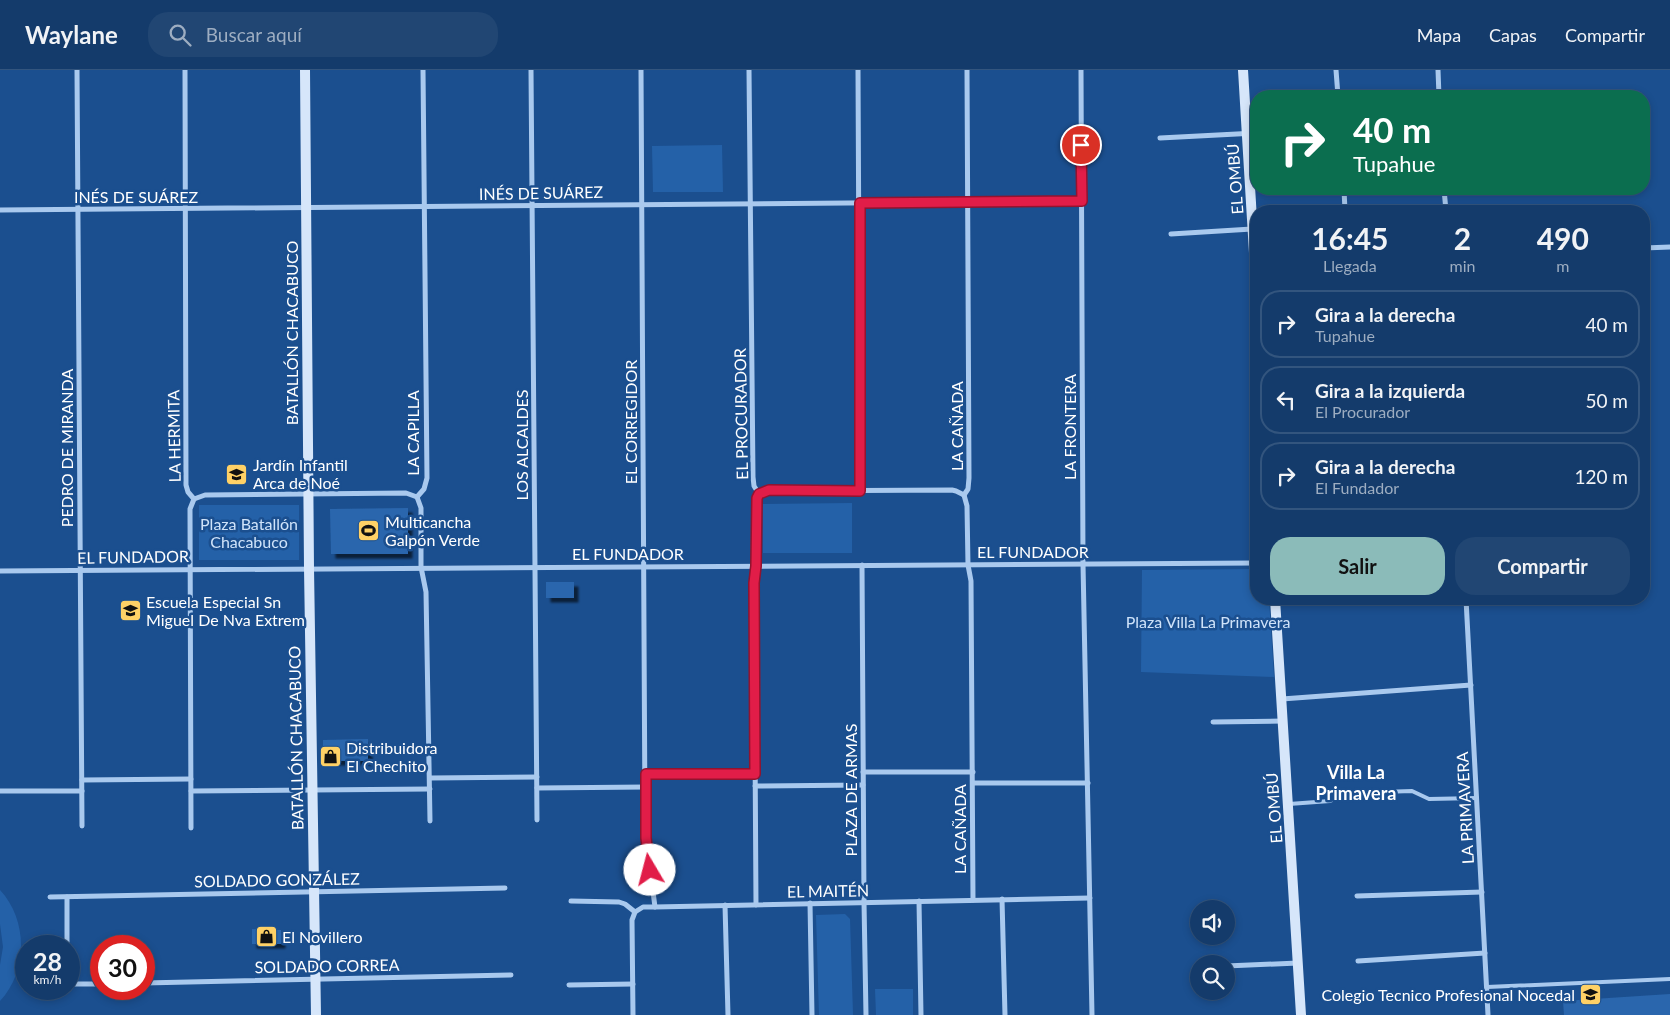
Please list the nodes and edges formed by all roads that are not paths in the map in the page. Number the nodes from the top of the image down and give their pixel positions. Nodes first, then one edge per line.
1 (77, 70) edge
2 (185, 70) edge
3 (305, 70) edge
4 (423, 70) edge
5 (531, 70) edge
6 (641, 70) edge
7 (749, 70) edge
8 (858, 70) edge
9 (967, 70) edge
10 (1081, 70) edge
11 (1243, 70) edge
12 (1336, 70) edge
13 (1438, 70) edge
14 (1338, 90) edge
15 (1440, 90) edge
16 (1250, 119) edge
17 (1250, 133) edge
18 (1160, 138) dead end
19 (1082, 201) junction
20 (968, 202) junction
21 (860, 203) junction
22 (642, 204) junction
23 (750, 204) junction
24 (424, 206) junction
25 (532, 206) junction
26 (306, 208) junction
27 (186, 209) junction
28 (0, 210) edge
29 (78, 210) junction
30 (1250, 229) edge
31 (1171, 234) dead end
32 (1670, 246) edge
33 (1650, 248) edge
34 (860, 491) junction
35 (308, 494) junction
36 (759, 494) junction
37 (964, 495) junction
38 (416, 497) junction
39 (194, 499) junction
40 (1250, 563) edge
41 (1083, 564) junction
42 (968, 565) junction
43 (756, 566) junction
44 (862, 566) junction
45 (421, 567) junction
46 (644, 567) junction
47 (309, 568) junction
48 (535, 568) junction
49 (190, 569) junction
50 (81, 570) junction
51 (0, 571) edge
52 (1276, 605) edge
53 (1466, 605) edge
54 (1471, 686) junction
55 (1282, 699) junction
56 (1283, 721) junction
57 (1213, 722) dead end
58 (863, 772) junction
59 (973, 772) junction
60 (646, 774) junction
61 (755, 774) junction
62 (537, 777) junction
63 (430, 778) junction
64 (190, 779) junction
65 (82, 780) junction
66 (973, 783) junction
67 (1088, 783) junction
68 (863, 785) junction
69 (755, 786) junction
70 (537, 788) junction
71 (646, 788) junction
72 (430, 789) junction
73 (312, 790) junction
74 (0, 791) edge
75 (82, 791) junction
76 (190, 791) junction
77 (1477, 798) junction
78 (1289, 804) junction
79 (537, 820) dead end
80 (430, 821) dead end
81 (82, 826) dead end
82 (190, 828) dead end
83 (505, 888) dead end
84 (314, 892) junction
85 (1482, 892) junction
86 (1357, 896) dead end
87 (50, 897) dead end
88 (67, 897) junction
89 (1090, 898) junction
90 (1002, 899) junction
91 (571, 900) dead end
92 (973, 900) junction
93 (919, 901) junction
94 (864, 902) junction
95 (810, 903) junction
96 (725, 905) junction
97 (756, 905) junction
98 (655, 907) junction
99 (635, 912) junction
100 (67, 935) edge
101 (1485, 954) junction
102 (1358, 961) dead end
103 (1299, 963) junction
104 (1235, 966) edge
105 (511, 975) dead end
106 (315, 979) junction
107 (1670, 979) edge
108 (155, 983) edge
109 (633, 984) junction
110 (569, 985) dead end
111 (1487, 986) junction
112 (316, 1015) edge
113 (633, 1015) edge
114 (728, 1015) edge
115 (812, 1015) edge
116 (866, 1015) edge
117 (921, 1015) edge
118 (1005, 1015) edge
119 (1092, 1015) edge
120 (1301, 1015) edge
121 (1488, 1015) edge

1 - 29 street, PEDRO DE MIRANDA
2 - 27 street, LA HERMITA
3 - 26 street, BATALLÓN CHACABUCO
4 - 24 street, LA CAPILLA
5 - 25 street, LOS ALCALDES
6 - 22 street, EL CORREGIDOR
7 - 23 street, EL PROCURADOR
8 - 21 street
9 - 20 street, LA CAÑADA
10 - 19 street, LA FRONTERA
11 - 16 street, EL OMBÚ
12 - 14 street
13 - 15 street
17 - 18 street
19 - 20 street, INÉS DE SUÁREZ
19 - 41 street, LA FRONTERA
20 - 21 street, INÉS DE SUÁREZ
20 - 37 street, LA CAÑADA
21 - 23 street, INÉS DE SUÁREZ
21 - 34 street
22 - 23 street, INÉS DE SUÁREZ
22 - 25 street, INÉS DE SUÁREZ
22 - 46 street, EL CORREGIDOR
23 - 36 street, EL PROCURADOR
24 - 25 street, INÉS DE SUÁREZ
24 - 26 street, INÉS DE SUÁREZ
24 - 38 street, LA CAPILLA
25 - 48 street, LOS ALCALDES
26 - 27 street, INÉS DE SUÁREZ
26 - 35 street, BATALLÓN CHACABUCO
27 - 29 street, INÉS DE SUÁREZ
27 - 39 street, LA HERMITA
28 - 29 street, INÉS DE SUÁREZ
29 - 50 street, PEDRO DE MIRANDA
30 - 31 street
32 - 33 street
34 - 36 street
34 - 37 street
35 - 38 street
35 - 39 street
35 - 47 street, BATALLÓN CHACABUCO
36 - 43 street, EL PROCURADOR
37 - 42 street, LA CAÑADA
38 - 45 street, LA CAPILLA
39 - 49 street, LA HERMITA
40 - 41 street, EL FUNDADOR
41 - 42 street, EL FUNDADOR
41 - 67 street, LA FRONTERA
42 - 44 street, EL FUNDADOR
42 - 59 street, LA CAÑADA
43 - 44 street, EL FUNDADOR
43 - 46 street, EL FUNDADOR
43 - 61 street, EL PROCURADOR
44 - 58 street, PLAZA DE ARMAS
45 - 47 street, EL FUNDADOR
45 - 48 street, EL FUNDADOR
45 - 63 street, LA CAPILLA
46 - 48 street, EL FUNDADOR
46 - 60 street, EL CORREGIDOR
47 - 49 street, EL FUNDADOR
47 - 73 street, BATALLÓN CHACABUCO
48 - 62 street, LOS ALCALDES
49 - 50 street, EL FUNDADOR
49 - 64 street, LA HERMITA
50 - 51 street, EL FUNDADOR
50 - 65 street, PEDRO DE MIRANDA
52 - 55 street, EL OMBÚ
53 - 54 street, LA PRIMAVERA
54 - 55 street
54 - 77 street, LA PRIMAVERA
55 - 56 street, EL OMBÚ
56 - 57 street
56 - 78 street, EL OMBÚ
58 - 59 street
58 - 68 street, PLAZA DE ARMAS
59 - 66 street, LA CAÑADA
60 - 61 street
60 - 71 street, EL CORREGIDOR
61 - 69 street, EL PROCURADOR
62 - 63 street
62 - 70 street, LOS ALCALDES
63 - 72 street, LA CAPILLA
64 - 65 street
64 - 76 street, LA HERMITA
65 - 75 street, PEDRO DE MIRANDA
66 - 67 street
66 - 92 street, LA CAÑADA
67 - 89 street, LA FRONTERA
68 - 69 street
68 - 94 street, PLAZA DE ARMAS
69 - 97 street, EL PROCURADOR
70 - 71 street
70 - 79 street, LOS ALCALDES
71 - 98 street, EL CORREGIDOR
72 - 73 street
72 - 80 street, LA CAPILLA
73 - 76 street
73 - 84 street, BATALLÓN CHACABUCO
74 - 75 street
75 - 81 street, PEDRO DE MIRANDA
76 - 82 street, LA HERMITA
77 - 78 lane
77 - 85 street, LA PRIMAVERA
78 - 103 street, EL OMBÚ
83 - 84 street, SOLDADO GONZÁLEZ
84 - 88 street, SOLDADO GONZÁLEZ
84 - 106 street, BATALLÓN CHACABUCO
85 - 86 street
85 - 101 street, LA PRIMAVERA
87 - 88 street, SOLDADO GONZÁLEZ
88 - 100 street
89 - 90 street, EL MAITÉN
89 - 119 street, LA FRONTERA
90 - 92 street, EL MAITÉN
90 - 118 street
91 - 99 street
92 - 93 street, EL MAITÉN
93 - 94 street, EL MAITÉN
93 - 117 street
94 - 95 street, EL MAITÉN
94 - 116 street, PLAZA DE ARMAS
95 - 97 street, EL MAITÉN
95 - 115 street
96 - 97 street, EL MAITÉN
96 - 98 street, EL MAITÉN
96 - 114 street
98 - 99 street, EL MAITÉN
99 - 109 street
101 - 102 street
101 - 111 street, LA PRIMAVERA
103 - 104 street
103 - 120 street, EL OMBÚ
105 - 106 street, SOLDADO CORREA
106 - 108 street, SOLDADO CORREA
106 - 112 street, BATALLÓN CHACABUCO
107 - 111 lane
109 - 110 street
109 - 113 street
111 - 121 street, LA PRIMAVERA

